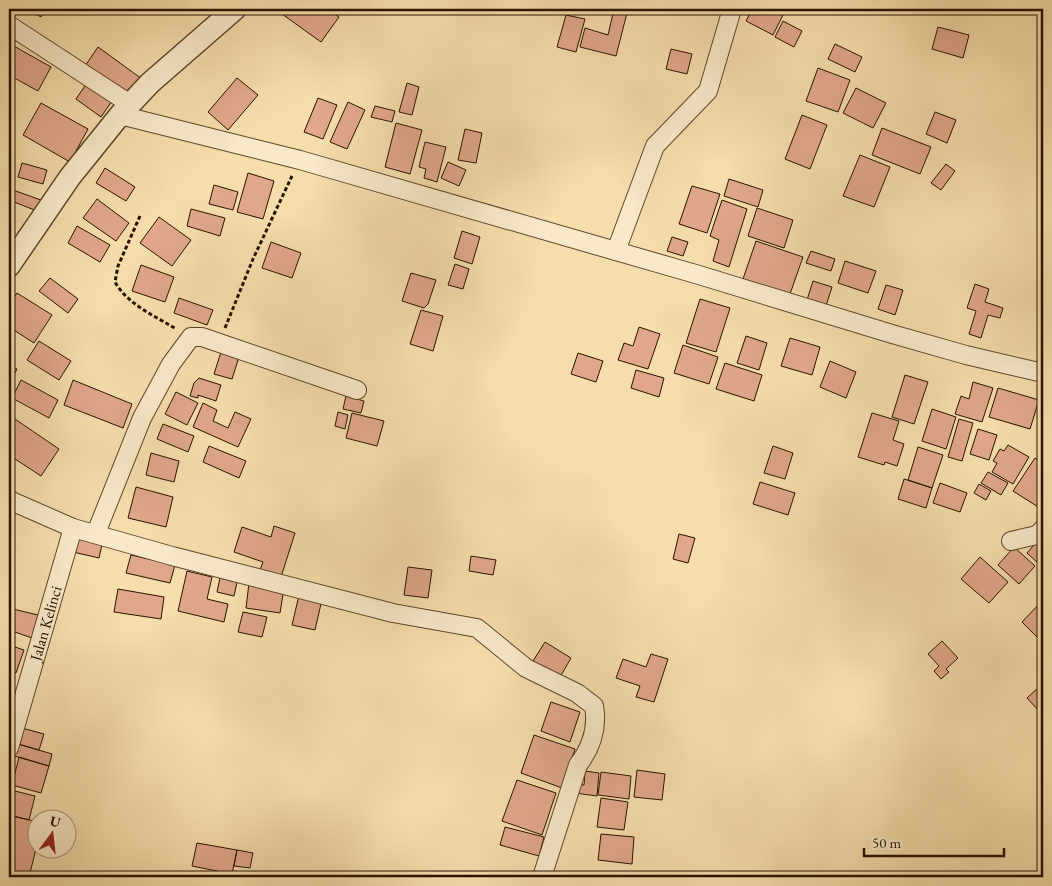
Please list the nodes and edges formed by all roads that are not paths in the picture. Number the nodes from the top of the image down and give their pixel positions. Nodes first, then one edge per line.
1 (235, 9) edge
2 (732, 9) edge
3 (9, 26) edge
4 (125, 110) junction
5 (616, 251) junction
6 (9, 266) edge
7 (1043, 373) edge
8 (357, 390) dead end
9 (9, 500) edge
10 (73, 528) junction
11 (1043, 529) edge
12 (96, 533) junction
13 (1011, 541) dead end
14 (9, 748) edge
15 (542, 877) edge

1 - 4 street
2 - 5 street
3 - 4 street
4 - 5 street
4 - 6 street
5 - 7 street
8 - 12 street
9 - 10 street
10 - 12 street
10 - 14 street, Jalan Kelinci
11 - 13 street
12 - 15 street

